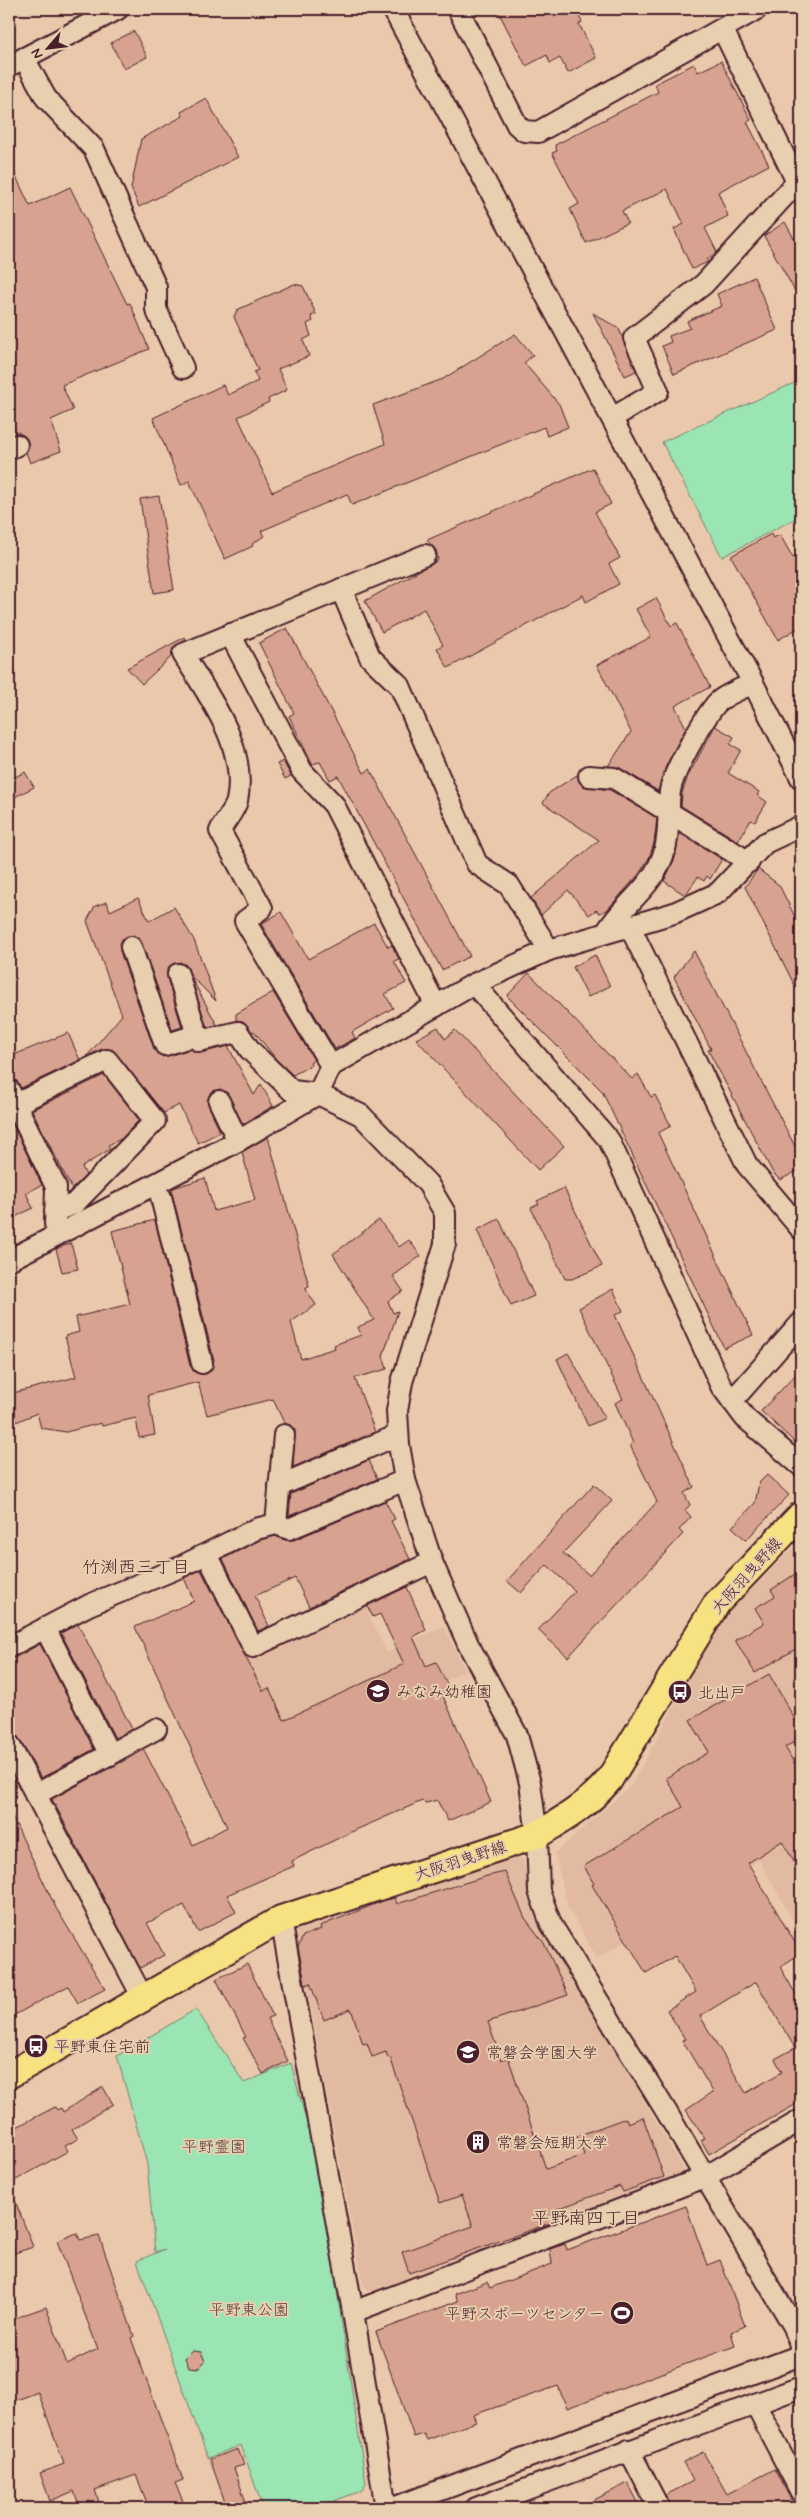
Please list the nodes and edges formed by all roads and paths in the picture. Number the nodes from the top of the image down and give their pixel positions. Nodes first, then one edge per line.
1 (118, 9) edge
2 (393, 9) edge
3 (458, 9) edge
4 (757, 9) edge
5 (723, 30) junction
6 (16, 62) edge
7 (796, 165) edge
8 (183, 368) dead end
9 (612, 418) junction
10 (425, 555) dead end
11 (341, 589) junction
12 (230, 634) junction
13 (753, 683) junction
14 (800, 772) edge
15 (590, 776) dead end
16 (668, 813) junction
17 (801, 826) edge
18 (748, 862) junction
19 (629, 925) junction
20 (606, 932) junction
21 (131, 947) dead end
22 (549, 950) junction
23 (178, 974) dead end
24 (474, 984) junction
25 (436, 1006) junction
26 (199, 1034) junction
27 (331, 1066) junction
28 (318, 1094) junction
29 (12, 1097) edge
30 (218, 1101) dead end
31 (238, 1141) junction
32 (161, 1197) dead end
33 (55, 1211) junction
34 (801, 1229) edge
35 (55, 1236) junction
36 (9, 1260) edge
37 (801, 1323) edge
38 (202, 1363) dead end
39 (732, 1400) junction
40 (284, 1435) dead end
41 (398, 1435) junction
42 (801, 1466) edge
43 (405, 1480) junction
44 (279, 1486) junction
45 (801, 1515) edge
46 (276, 1524) junction
47 (207, 1554) junction
48 (432, 1562) junction
49 (45, 1628) junction
50 (9, 1647) edge
51 (156, 1729) dead end
52 (9, 1744) edge
53 (110, 1755) junction
54 (35, 1795) junction
55 (536, 1835) junction
56 (281, 1919) junction
57 (143, 1998) junction
58 (9, 2075) edge
59 (801, 2120) edge
60 (705, 2177) junction
61 (353, 2312) junction
62 (801, 2348) edge
63 (801, 2355) edge
64 (801, 2387) edge
65 (755, 2404) junction
66 (629, 2450) junction
67 (801, 2492) edge
68 (386, 2508) edge
69 (393, 2508) edge
70 (476, 2508) edge
71 (659, 2508) edge

1 - 6 street
2 - 9 street
3 - 5 street
4 - 5 street
5 - 7 street
6 - 8 street
7 - 9 street
9 - 13 street
10 - 11 street
11 - 12 street
11 - 22 street
12 - 25 street
12 - 27 street
13 - 14 street
13 - 16 street
15 - 16 street
16 - 18 street
16 - 20 street
17 - 18 street
18 - 19 street
19 - 20 street
19 - 34 street
20 - 22 street
21 - 26 street
22 - 24 street
23 - 26 street
24 - 25 street
24 - 39 street
25 - 27 street
26 - 28 street
27 - 28 street
28 - 31 street
28 - 41 street
29 - 33 street
29 - 33 street
30 - 31 street
31 - 35 street
32 - 38 street
33 - 35 street
35 - 36 street
37 - 39 street
39 - 42 street
40 - 44 street
41 - 43 street
41 - 44 street
43 - 46 street
43 - 48 street
44 - 46 street
45 - 55 main road, 大阪羽曳野線
46 - 47 street
47 - 48 street
47 - 49 street
48 - 55 street
49 - 50 street
49 - 53 street
51 - 53 street
52 - 54 street
53 - 54 street
54 - 57 street
55 - 56 main road, 大阪羽曳野線
55 - 60 street
56 - 57 main road, 大阪羽曳野線
56 - 61 street
57 - 58 main road, 大阪羽曳野線
59 - 60 street
60 - 61 street
60 - 62 street
61 - 68 street
63 - 69 street
64 - 65 street
65 - 66 street
65 - 67 street
66 - 70 street
66 - 71 street

